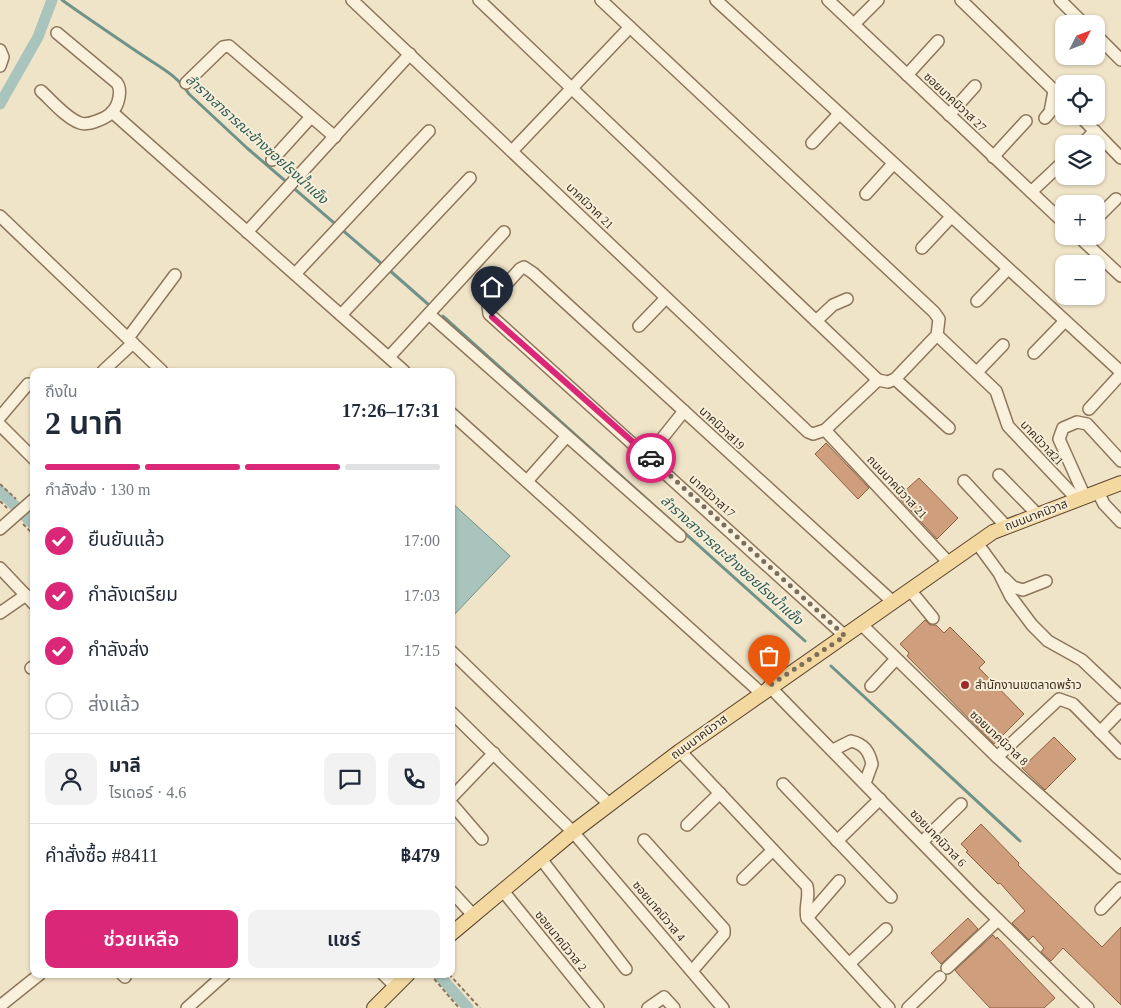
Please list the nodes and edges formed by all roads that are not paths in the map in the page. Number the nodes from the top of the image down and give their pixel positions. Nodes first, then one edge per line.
1 (352, 0) edge
2 (479, 0) edge
3 (601, 0) edge
4 (716, 0) edge
5 (828, 0) edge
6 (878, 0) edge
7 (961, 0) edge
8 (1060, 0) edge
9 (1075, 15) edge
10 (854, 24) junction
11 (630, 27) junction
12 (56, 33) dead end
13 (938, 41) dead end
14 (1105, 44) edge
15 (0, 50) edge
16 (410, 54) junction
17 (1121, 60) edge
18 (0, 66) edge
19 (907, 75) junction
20 (186, 83) dead end
21 (975, 86) dead end
22 (571, 88) junction
23 (40, 91) dead end
24 (1054, 91) joint
25 (112, 112) junction
26 (839, 114) junction
27 (949, 115) junction
28 (312, 117) junction
29 (1046, 118) dead end
30 (1026, 121) dead end
31 (1089, 125) edge
32 (429, 131) dead end
33 (1095, 131) junction
34 (1091, 135) edge
35 (334, 137) junction
36 (812, 143) dead end
37 (513, 150) junction
38 (994, 156) junction
39 (1121, 158) edge
40 (272, 160) dead end
41 (893, 164) junction
42 (1055, 169) edge
43 (470, 178) dead end
44 (1031, 192) junction
45 (866, 194) dead end
46 (1116, 199) dead end
47 (1105, 211) edge
48 (1055, 215) edge
49 (0, 216) edge
50 (950, 216) junction
51 (247, 232) junction
52 (504, 232) dead end
53 (1088, 245) edge
54 (922, 248) dead end
55 (1008, 269) junction
56 (295, 274) junction
57 (175, 275) dead end
58 (1121, 276) edge
59 (666, 298) junction
60 (847, 299) dead end
61 (977, 301) dead end
62 (341, 314) junction
63 (429, 314) junction
64 (492, 317) joint
65 (1064, 320) junction
66 (816, 321) junction
67 (639, 326) dead end
68 (937, 334) junction
69 (130, 341) junction
70 (1003, 345) dead end
71 (1034, 353) dead end
72 (389, 357) junction
73 (106, 368) edge
74 (159, 368) edge
75 (401, 368) edge
76 (976, 372) junction
77 (1121, 373) edge
78 (878, 380) junction
79 (895, 380) junction
80 (28, 384) dead end
81 (1089, 409) dead end
82 (684, 411) junction
83 (0, 416) edge
84 (455, 417) edge
85 (0, 425) edge
86 (949, 428) dead end
87 (825, 430) junction
88 (566, 437) junction
89 (30, 455) edge
90 (648, 456) junction
91 (1121, 461) edge
92 (999, 475) dead end
93 (527, 481) junction
94 (964, 481) dead end
95 (1119, 488) edge
96 (1087, 496) junction
97 (30, 503) edge
98 (1037, 514) junction
99 (1121, 522) edge
100 (1005, 525) junction
101 (0, 529) edge
102 (680, 536) dead end
103 (977, 543) junction
104 (949, 563) junction
105 (0, 568) edge
106 (999, 573) junction
107 (1046, 580) dead end
108 (910, 590) junction
109 (30, 600) edge
110 (892, 602) junction
111 (0, 613) edge
112 (933, 618) dead end
113 (861, 624) junction
114 (845, 636) junction
115 (455, 655) edge
116 (896, 659) junction
117 (871, 686) dead end
118 (765, 690) junction
119 (1121, 697) edge
120 (1121, 710) edge
121 (455, 716) edge
122 (1100, 732) junction
123 (834, 750) junction
124 (680, 751) junction
125 (494, 753) junction
126 (1121, 753) edge
127 (996, 756) junction
128 (865, 783) junction
129 (783, 784) dead end
130 (720, 793) junction
131 (455, 794) edge
132 (880, 799) junction
133 (609, 804) junction
134 (961, 804) dead end
135 (455, 808) edge
136 (687, 825) dead end
137 (573, 832) junction
138 (482, 839) dead end
139 (644, 840) dead end
140 (837, 841) junction
141 (922, 842) junction
142 (773, 850) junction
143 (541, 859) junction
144 (1121, 868) edge
145 (742, 879) dead end
146 (839, 881) dead end
147 (1121, 888) edge
148 (502, 891) junction
149 (455, 895) edge
150 (891, 898) dead end
151 (1102, 909) dead end
152 (473, 915) junction
153 (808, 918) junction
154 (998, 920) junction
155 (886, 929) dead end
156 (455, 931) edge
157 (850, 964) junction
158 (626, 969) dead end
159 (692, 971) junction
160 (35, 978) edge
161 (221, 978) edge
162 (387, 978) edge
163 (404, 978) edge
164 (395, 986) junction
165 (0, 1006) edge
166 (187, 1008) edge
167 (374, 1008) edge
168 (598, 1008) edge
169 (648, 1008) edge
170 (674, 1008) edge
171 (723, 1008) edge
172 (889, 1008) edge
173 (908, 1008) edge
174 (1088, 1008) edge

1 - 16 street, นาคนิวาศ 21
2 - 22 street
3 - 11 street
4 - 26 street
5 - 10 street, ซอยนาคนิวาส 27
6 - 10 street
7 - 24 street
8 - 9 street
10 - 19 street, ซอยนาคนิวาส 27
11 - 22 street
11 - 68 street
12 - 25 street
13 - 19 street
14 - 17 street
15 - 18 street
16 - 35 street
16 - 37 street, นาคนิวาศ 21
19 - 27 street, ซอยนาคนิวาส 27
20 - 28 street
21 - 27 street
22 - 37 street
22 - 66 street
23 - 25 street
24 - 29 street
25 - 51 street
26 - 36 street
26 - 41 street
27 - 38 street, ซอยนาคนิวาส 27
28 - 35 street
28 - 40 street
30 - 38 street
31 - 33 street
32 - 56 street
33 - 34 street
33 - 39 street
35 - 51 street
37 - 59 street, นาคนิวาศ 21
38 - 44 street, ซอยนาคนิวาส 27
41 - 45 street
41 - 50 street
42 - 44 street
43 - 62 street
44 - 48 street, ซอยนาคนิวาส 27
46 - 47 street
49 - 69 street
50 - 54 street
50 - 55 street
51 - 56 street
52 - 63 street
53 - 58 street
55 - 61 street
55 - 65 street
56 - 62 street
57 - 69 street
59 - 67 street
59 - 87 street, นาคนิวาศ 21
60 - 66 street
62 - 72 street
63 - 72 street
63 - 88 street
64 - 82 street, นาคนิวาส19
64 - 90 street, นาคนิวาส17
65 - 71 street
65 - 77 street
66 - 78 street
68 - 76 street, นาคนิวาส21
68 - 79 street
69 - 73 street
69 - 74 street
70 - 76 street
72 - 75 street
76 - 96 street, นาคนิวาส21
77 - 81 street
78 - 79 street
78 - 87 street
79 - 86 street
80 - 83 street
82 - 90 street
82 - 110 street, นาคนิวาส19
84 - 93 street, ซอยนาคนิวาส 6
85 - 89 street
87 - 104 street, ถนนนาคนิวาส 21
88 - 93 street
88 - 102 street
90 - 114 street, นาคนิวาส17
91 - 96 street
92 - 98 street
93 - 118 street, ซอยนาคนิวาส 6
94 - 100 street
95 - 96 main road, ถนนนาคนิวาส
96 - 98 main road, ถนนนาคนิวาส
96 - 99 street
97 - 101 street
98 - 100 main road, ถนนนาคนิวาส
100 - 103 main road, ถนนนาคนิวาส
103 - 104 main road, ถนนนาคนิวาส
103 - 106 street
104 - 108 main road, ถนนนาคนิวาส
105 - 109 street
106 - 107 street
106 - 119 street
108 - 110 main road, ถนนนาคนิวาส
108 - 112 street
109 - 111 street
110 - 113 main road, ถนนนาคนิวาส
113 - 114 main road, ถนนนาคนิวาส
113 - 116 street, ซอยนาคนิวาส 8
114 - 118 main road, ถนนนาคนิวาส
115 - 133 street
116 - 117 street
116 - 127 street, ซอยนาคนิวาส 8
118 - 123 street, ซอยนาคนิวาส 6
118 - 124 main road, ถนนนาคนิวาส
120 - 122 street
121 - 125 street, ซอยนาคนิวาส 4
122 - 126 street
122 - 127 street
123 - 128 street, ซอยนาคนิวาส 6
123 - 128 street
124 - 130 street
124 - 133 main road, ถนนนาคนิวาส
125 - 131 street
125 - 137 street, ซอยนาคนิวาส 4
127 - 144 street, ซอยนาคนิวาส 8
128 - 132 street, ซอยนาคนิวาส 6
129 - 140 street
130 - 136 street
130 - 142 street
132 - 140 street
132 - 141 street, ซอยนาคนิวาส 6
133 - 137 main road, ถนนนาคนิวาส
134 - 141 street
135 - 138 street
137 - 143 main road, ถนนนาคนิวาส
137 - 159 street, ซอยนาคนิวาส 4
139 - 159 street
140 - 150 street
141 - 154 street, ซอยนาคนิวาส 6
142 - 145 street
142 - 153 street
143 - 148 main road, ถนนนาคนิวาส
143 - 158 street
146 - 153 street
147 - 151 street
148 - 152 main road, ถนนนาคนิวาส
148 - 168 street, ซอยนาคนิวาส 2
149 - 152 street
152 - 156 main road, ถนนนาคนิวาส
153 - 157 street
154 - 173 street
154 - 174 street, ซอยนาคนิวาส 6
155 - 157 street
157 - 172 street
159 - 171 street, ซอยนาคนิวาส 4
160 - 165 street
161 - 166 street
162 - 164 street
163 - 164 main road
164 - 167 main road
169 - 170 street

